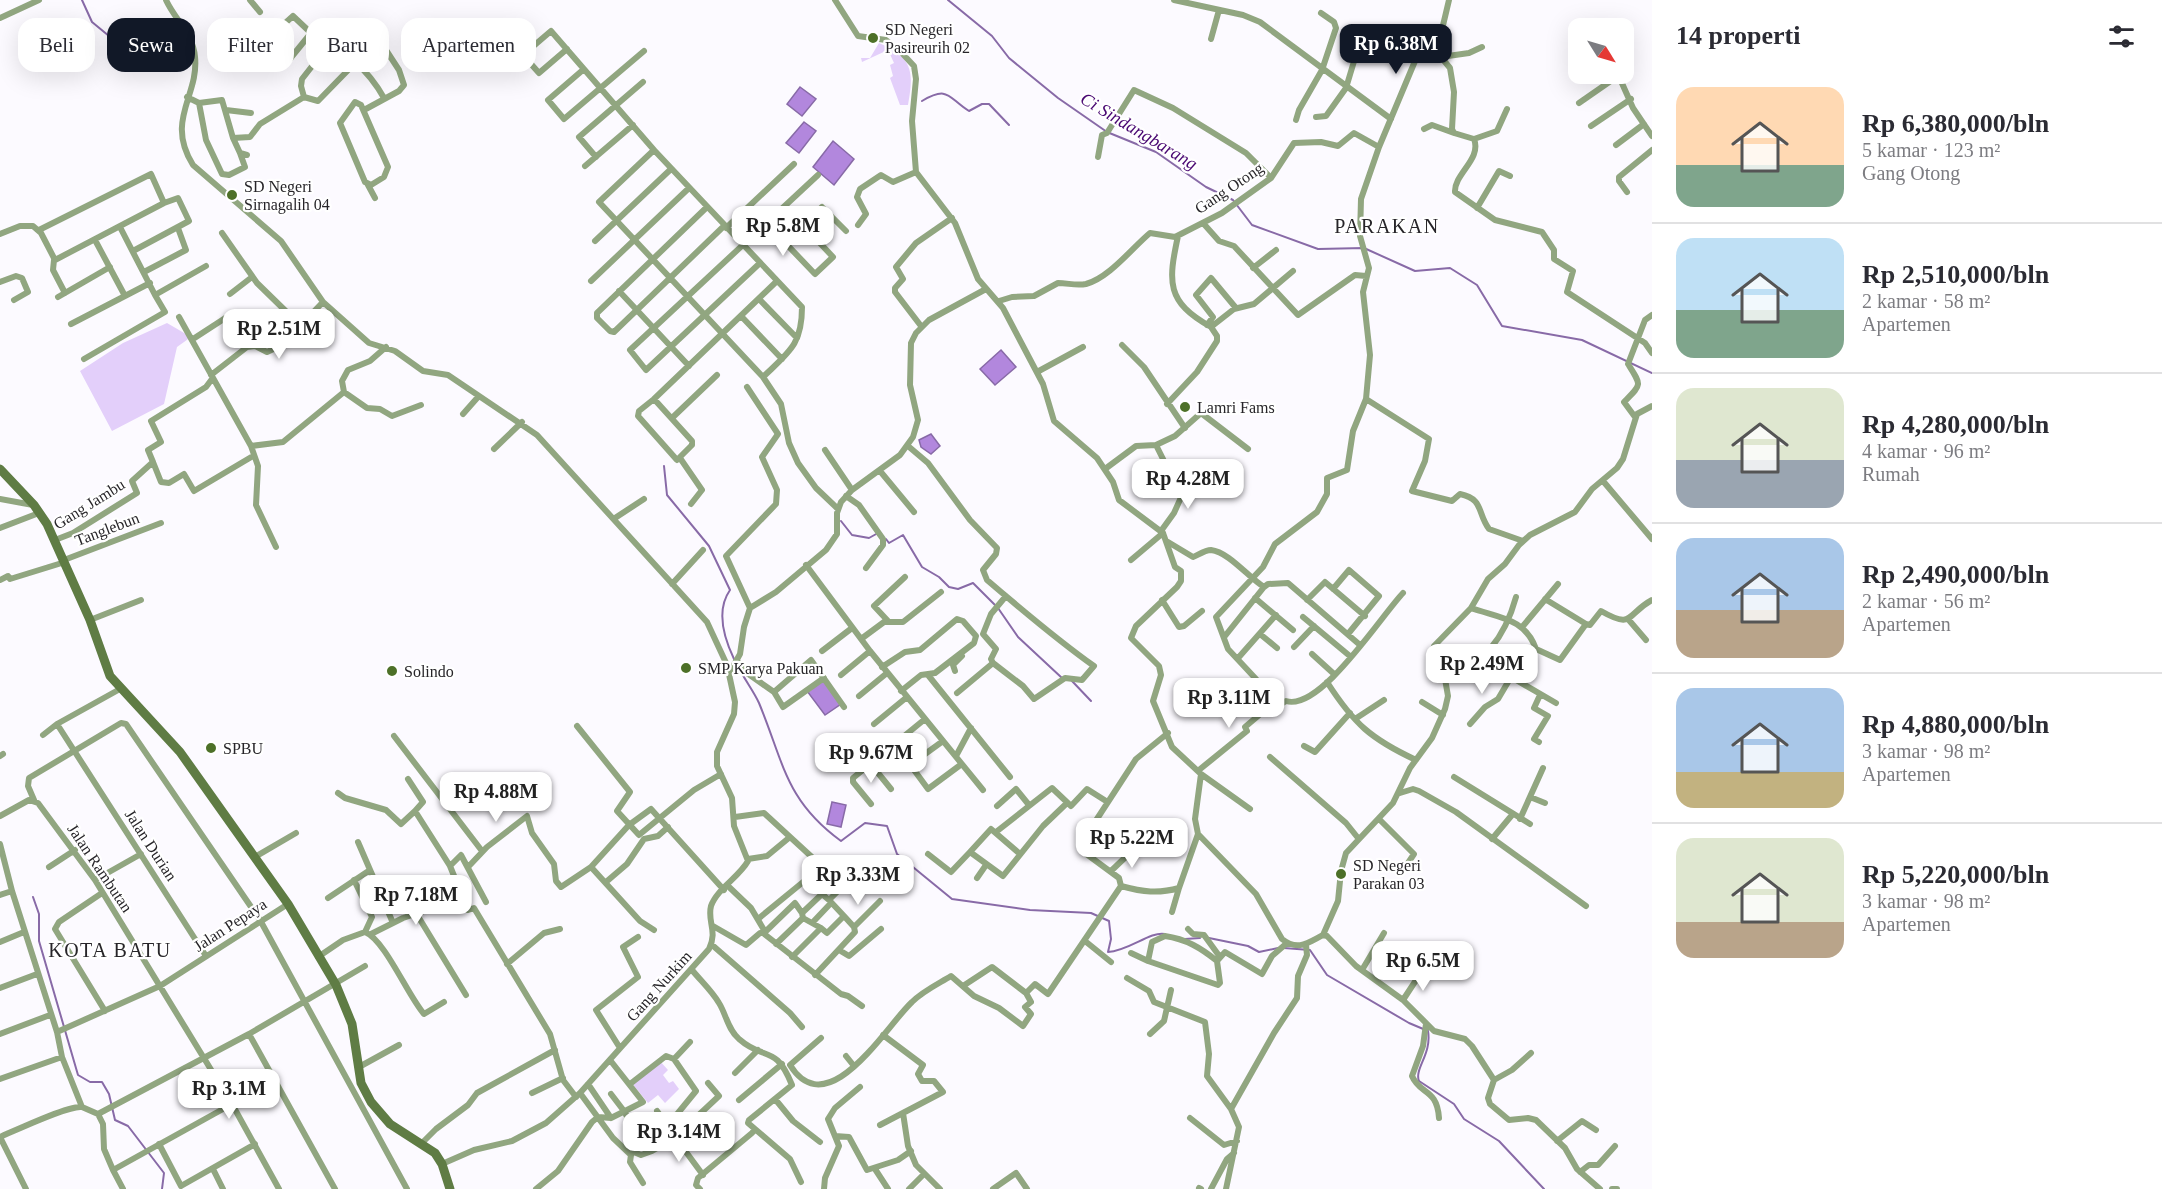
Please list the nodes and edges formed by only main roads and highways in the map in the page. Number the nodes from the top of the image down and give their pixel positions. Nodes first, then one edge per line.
1 (0, 469) edge
2 (450, 1189) edge

1 - 2 main road

